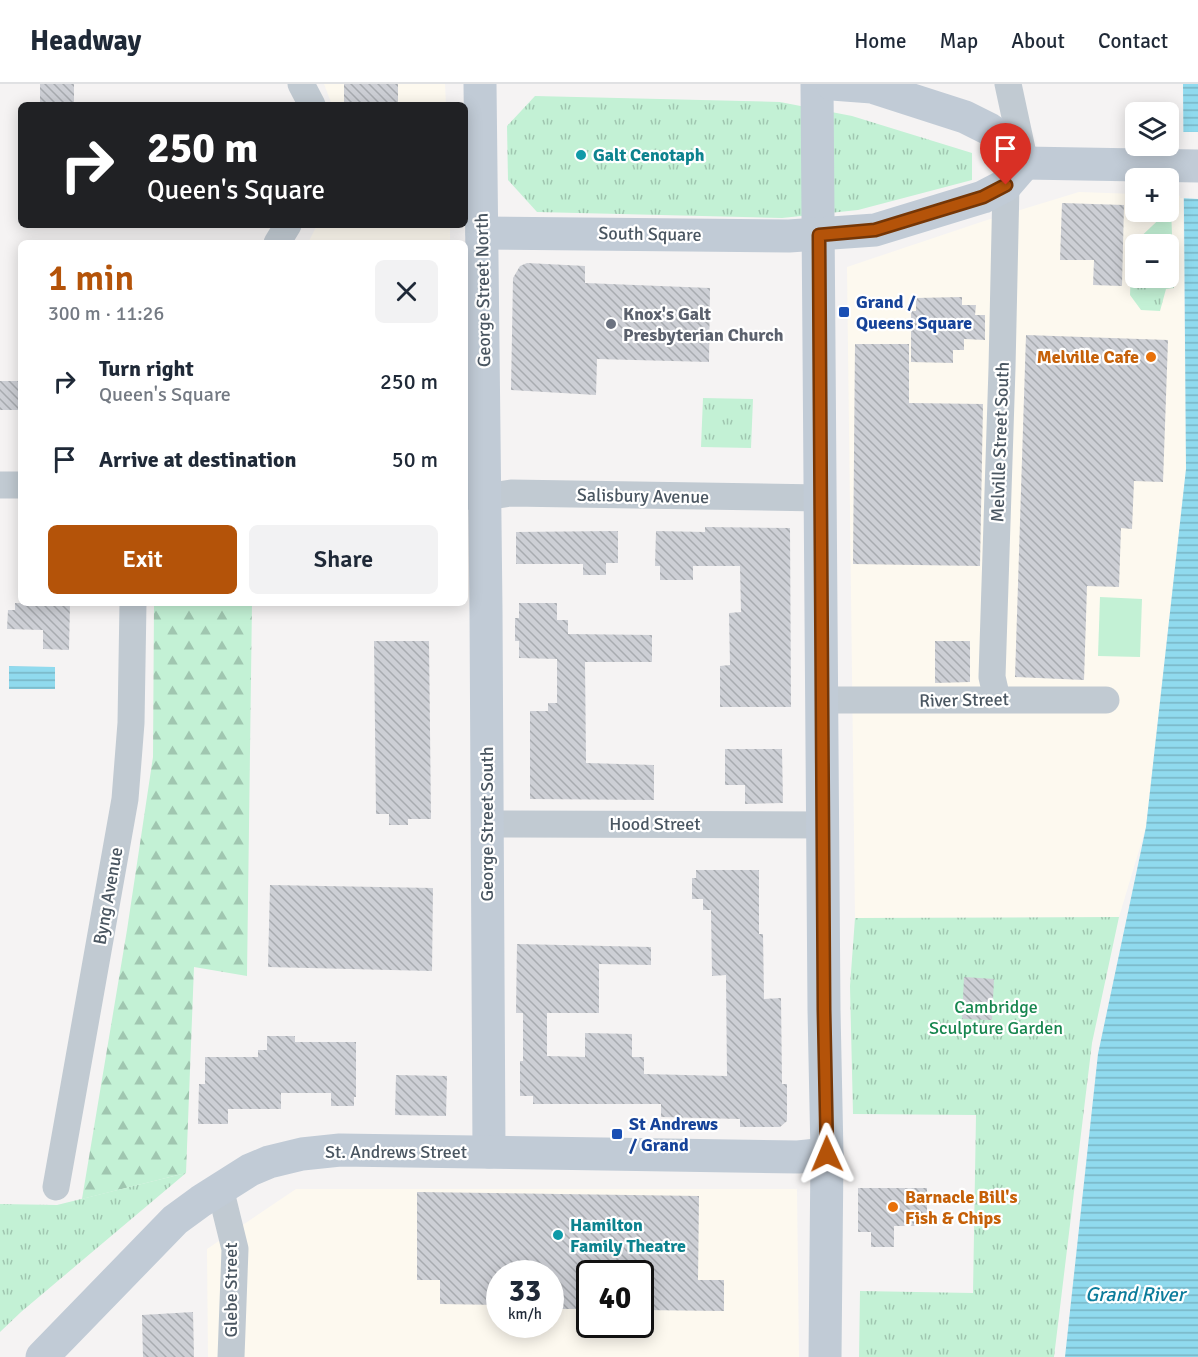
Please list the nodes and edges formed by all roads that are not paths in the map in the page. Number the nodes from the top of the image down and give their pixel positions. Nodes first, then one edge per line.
1 (301, 84) edge
2 (480, 84) edge
3 (817, 84) edge
4 (832, 84) edge
5 (1008, 84) edge
6 (310, 102) edge
7 (473, 150) edge
8 (1183, 166) edge
9 (1015, 174) junction
10 (482, 233) junction
11 (819, 235) junction
12 (0, 484) edge
13 (18, 485) edge
14 (475, 497) edge
15 (821, 498) junction
16 (133, 606) edge
17 (997, 699) junction
18 (822, 700) junction
19 (1106, 700) dead end
20 (487, 824) junction
21 (824, 825) junction
22 (489, 1152) junction
23 (827, 1154) junction
24 (56, 1187) dead end
25 (220, 1188) junction
26 (42, 1357) edge
27 (231, 1357) edge
28 (825, 1357) edge

1 - 6 street
2 - 7 main road, George Street North
3 - 11 main road
4 - 9 main road
5 - 9 street, Melville Street South
7 - 10 main road, George Street North
8 - 9 main road
9 - 11 main road, South Square
9 - 17 street, Melville Street South
10 - 11 main road, South Square
10 - 14 main road, George Street North
11 - 15 main road
12 - 13 street
14 - 15 street, Salisbury Avenue
14 - 20 main road, George Street South
15 - 18 main road
16 - 24 street, Byng Avenue
17 - 18 street, River Street
17 - 19 street, River Street
18 - 21 main road
20 - 21 street, Hood Street
20 - 22 main road, George Street South
21 - 23 main road
22 - 23 main road, St. Andrews Street
22 - 25 main road, St. Andrews Street
23 - 28 main road
25 - 26 main road, St. Andrews Street
25 - 27 street, Glebe Street

